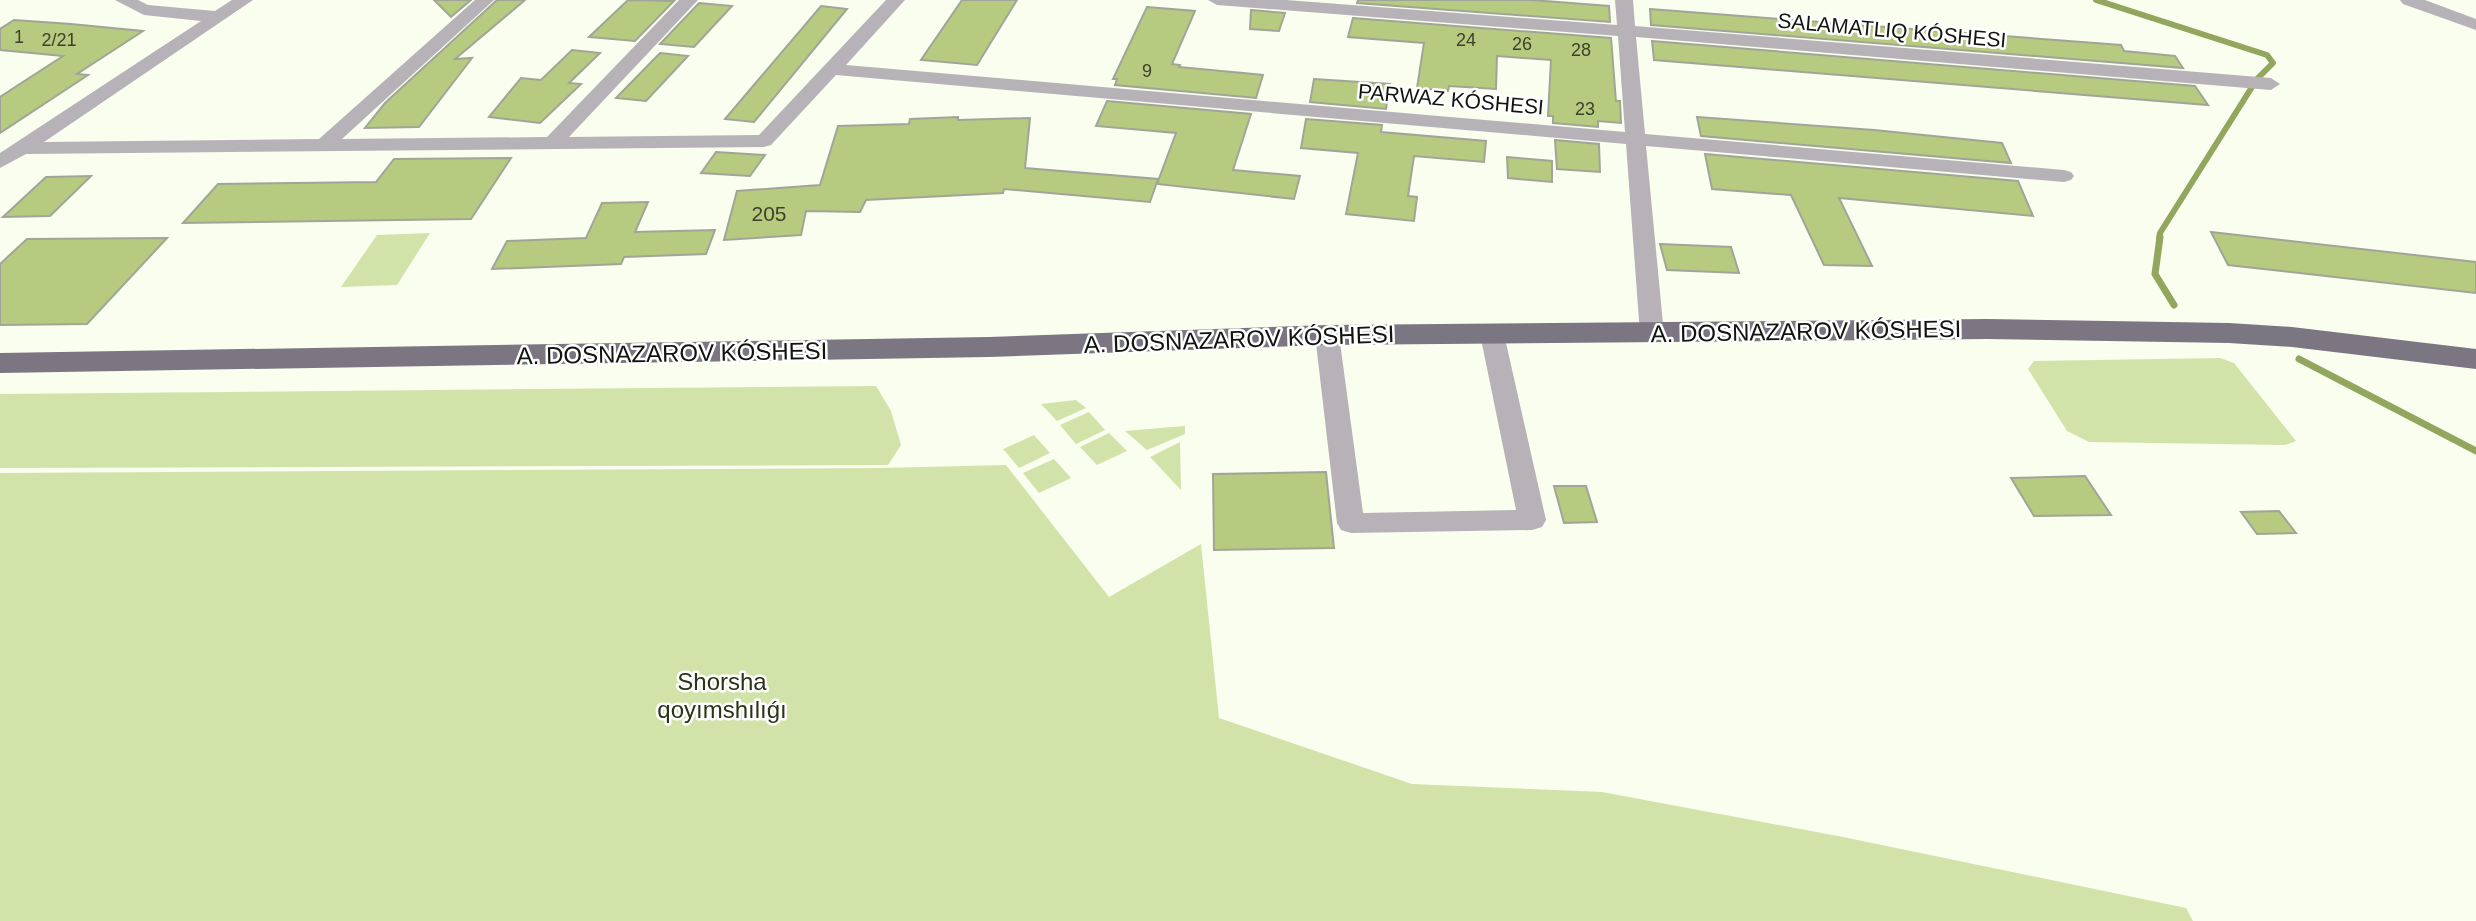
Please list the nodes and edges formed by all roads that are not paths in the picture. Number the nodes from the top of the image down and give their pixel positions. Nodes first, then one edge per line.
1 (124, 0) edge
2 (244, 0) edge
3 (485, 0) edge
4 (689, 0) edge
5 (896, 0) edge
6 (1217, 0) edge
7 (1624, 0) edge
8 (2409, 0) edge
9 (219, 17) junction
10 (2476, 25) edge
11 (1628, 31) junction
12 (834, 69) junction
13 (2271, 85) dead end
14 (1636, 138) junction
15 (552, 143) junction
16 (324, 145) junction
17 (20, 148) junction
18 (0, 162) edge
19 (2064, 176) dead end
20 (1492, 334) junction
21 (1652, 334) junction
22 (1327, 335) junction
23 (2476, 359) edge
24 (0, 363) edge

1 - 9 street
2 - 9 street
3 - 16 street
4 - 15 street
5 - 12 street
6 - 11 street
7 - 11 street
8 - 10 street
9 - 17 street
11 - 13 street
11 - 14 street
12 - 14 street, PARWAZ KÓSHESI
12 - 15 street
14 - 19 street, PARWAZ KÓSHESI
14 - 21 street
15 - 16 street
16 - 17 street
17 - 18 street
20 - 21 main road, A. DOSNAZAROV KÓSHESI
20 - 22 main road, A. DOSNAZAROV KÓSHESI
20 - 22 street
21 - 23 main road, A. DOSNAZAROV KÓSHESI
22 - 24 main road, A. DOSNAZAROV KÓSHESI

